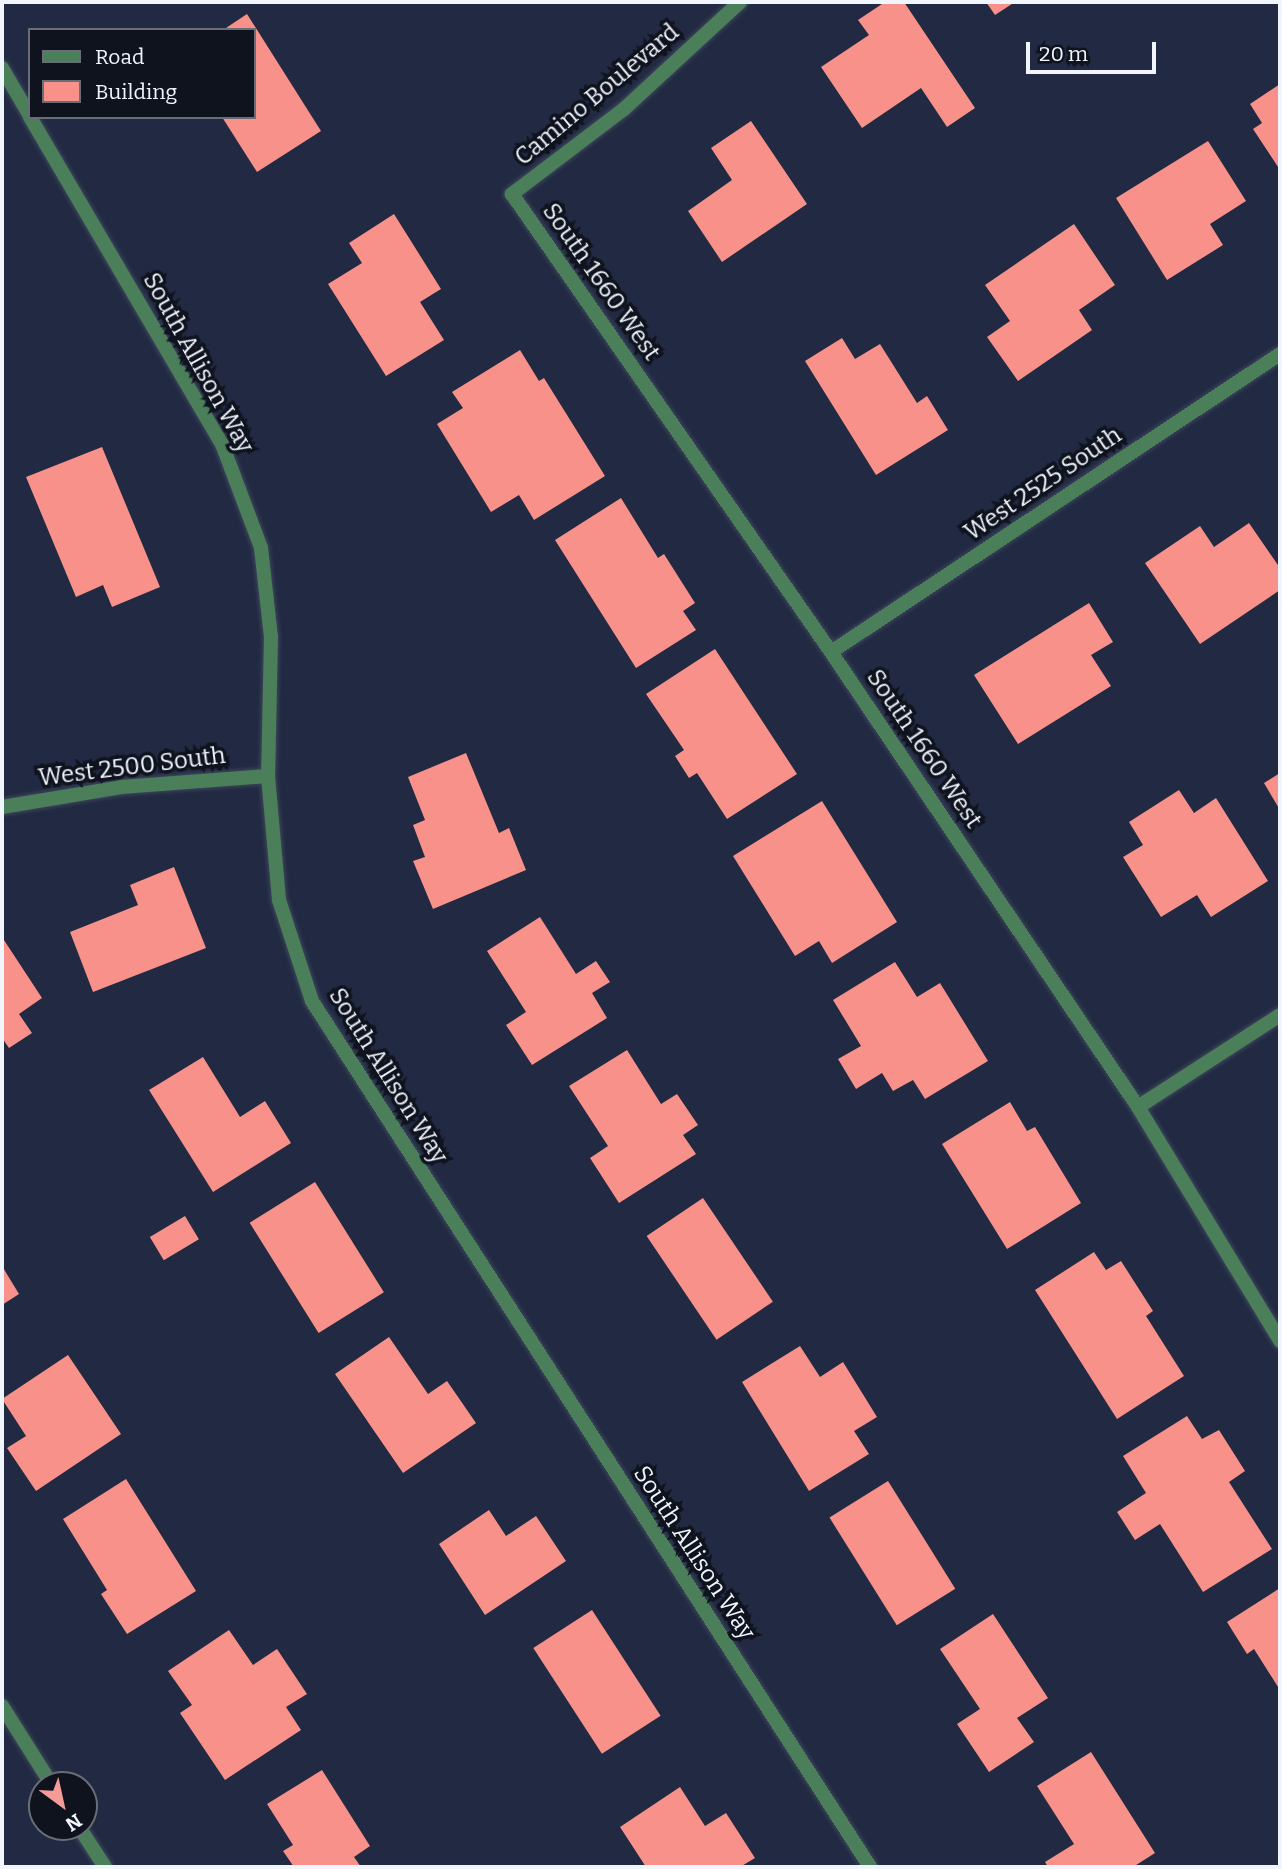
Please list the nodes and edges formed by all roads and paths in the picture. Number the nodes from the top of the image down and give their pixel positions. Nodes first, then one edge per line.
1 (740, 2) edge
2 (2, 68) edge
3 (28, 114) edge
4 (31, 119) edge
5 (512, 194) joint
6 (1280, 354) edge
7 (831, 652) junction
8 (268, 775) junction
9 (2, 807) edge
10 (1280, 1016) edge
11 (1138, 1107) junction
12 (1280, 1341) edge
13 (2, 1706) edge
14 (43, 1771) edge
15 (88, 1841) edge
16 (105, 1867) edge
17 (870, 1867) edge

1 - 5 street, Camino Boulevard
2 - 3 street, South Allison Way
4 - 8 street, South Allison Way
5 - 7 street, South 1660 West
6 - 7 street, West 2525 South
7 - 11 street, South 1660 West
8 - 9 street, West 2500 South
8 - 17 street, South Allison Way
10 - 11 street
11 - 12 street, South 1660 West
13 - 14 street
15 - 16 street

